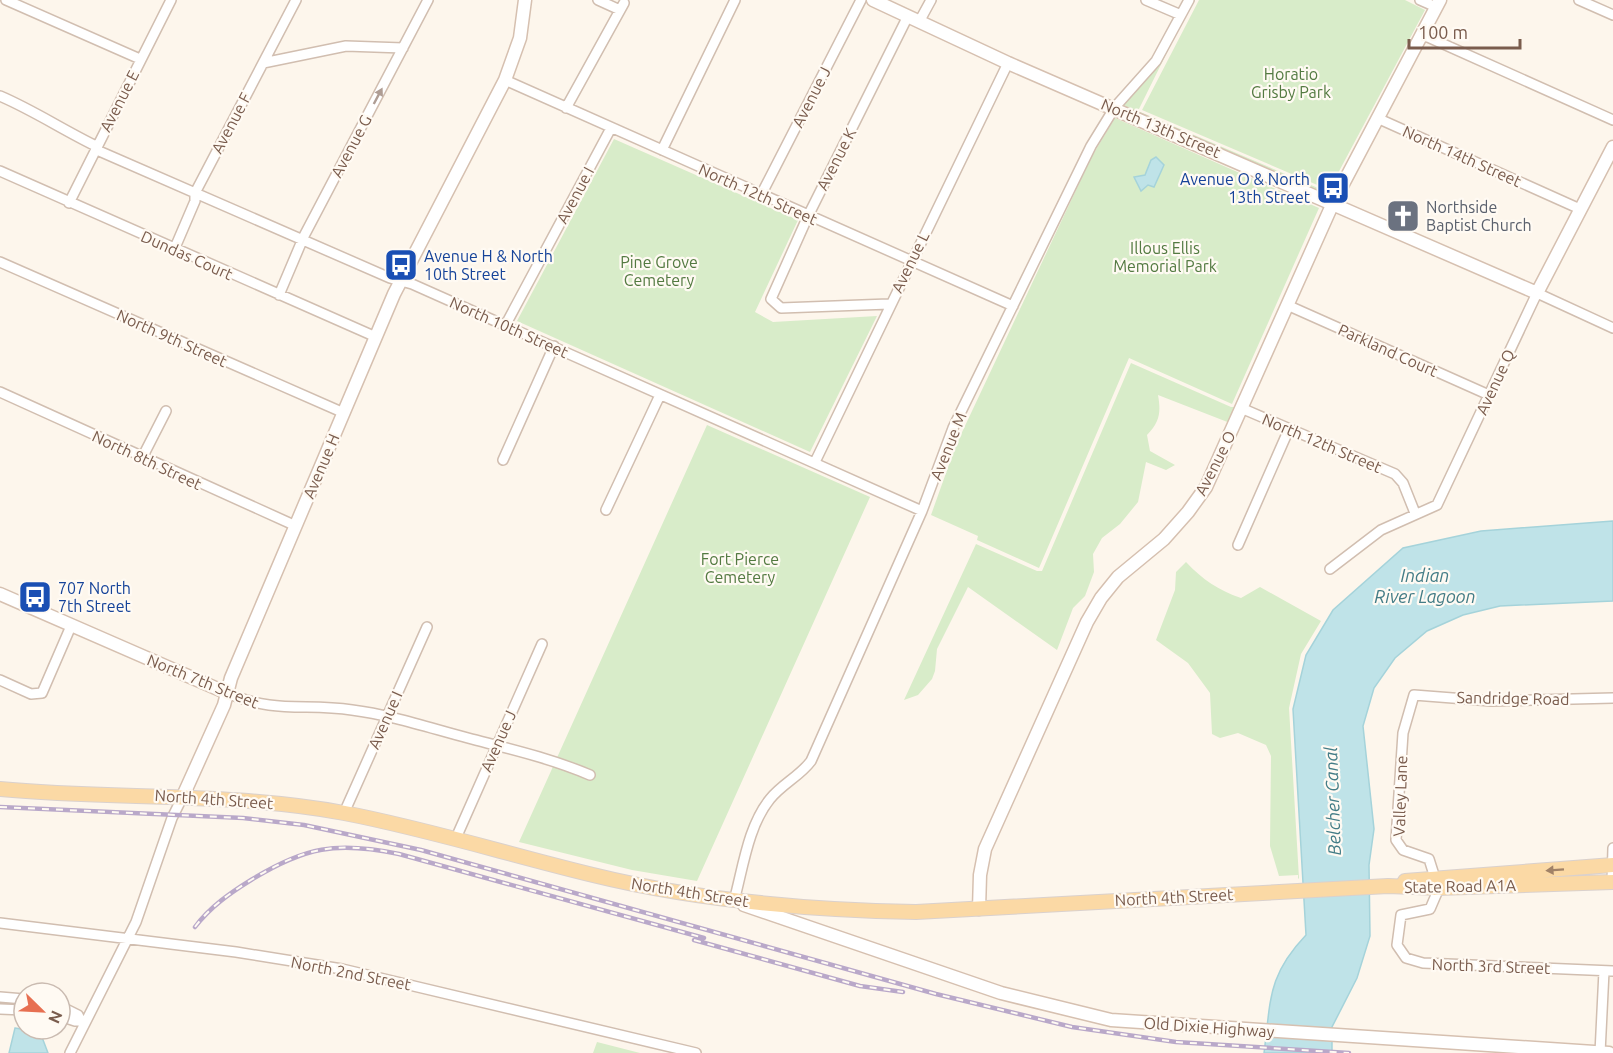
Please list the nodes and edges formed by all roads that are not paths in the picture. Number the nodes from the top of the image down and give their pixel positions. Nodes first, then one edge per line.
1 (6, 0) edge
2 (171, 0) edge
3 (296, 0) edge
4 (428, 0) edge
5 (525, 0) edge
6 (598, 0) edge
7 (735, 0) edge
8 (861, 0) edge
9 (931, 0) edge
10 (1146, 0) edge
11 (1189, 0) edge
12 (1420, 0) edge
13 (1578, 0) edge
14 (876, 1) edge
15 (1438, 4) edge
16 (1181, 15) junction
17 (1613, 15) edge
18 (914, 19) junction
19 (1421, 34) junction
20 (403, 48) junction
21 (140, 59) junction
22 (262, 63) junction
23 (1008, 63) junction
24 (505, 80) junction
25 (0, 96) edge
26 (1114, 107) junction
27 (566, 108) junction
28 (1377, 118) junction
29 (1613, 120) edge
30 (610, 128) junction
31 (96, 146) junction
32 (1613, 147) edge
33 (662, 150) junction
34 (1, 175) edge
35 (195, 193) junction
36 (761, 195) junction
37 (69, 203) junction
38 (1333, 203) junction
39 (1580, 209) junction
40 (808, 216) junction
41 (303, 241) junction
42 (174, 250) junction
43 (911, 260) junction
44 (0, 262) edge
45 (400, 281) junction
46 (1537, 293) junction
47 (279, 295) junction
48 (889, 304) junction
49 (1287, 305) junction
50 (1013, 306) junction
51 (505, 326) junction
52 (1613, 328) edge
53 (376, 337) junction
54 (554, 346) junction
55 (0, 392) edge
56 (660, 395) junction
57 (1489, 395) junction
58 (1241, 408) junction
59 (166, 411) dead end
60 (344, 413) junction
61 (1289, 429) junction
62 (142, 458) junction
63 (503, 460) dead end
64 (815, 462) junction
65 (606, 510) dead end
66 (922, 511) junction
67 (1414, 513) junction
68 (296, 526) junction
69 (1238, 545) dead end
70 (1330, 570) dead end
71 (0, 594) edge
72 (71, 626) junction
73 (427, 627) dead end
74 (542, 644) dead end
75 (0, 680) edge
76 (227, 693) junction
77 (1414, 695) joint
78 (1613, 698) edge
79 (386, 716) junction
80 (496, 746) junction
81 (590, 775) dead end
82 (0, 789) edge
83 (183, 796) junction
84 (344, 813) junction
85 (456, 838) junction
86 (1613, 848) edge
87 (1612, 865) edge
88 (1613, 882) edge
89 (1437, 883) junction
90 (1388, 886) joint
91 (734, 901) junction
92 (818, 908) junction
93 (979, 909) junction
94 (0, 923) edge
95 (822, 933) junction
96 (128, 939) junction
97 (1609, 971) edge
98 (72, 1012) edge
99 (72, 1020) edge
100 (83, 1020) junction
101 (671, 1050) edge
102 (70, 1053) edge
103 (696, 1053) edge
104 (1600, 1053) edge
105 (1609, 1053) edge

1 - 21 street
2 - 21 street, Avenue E
3 - 22 street, Avenue F
4 - 20 street, Avenue G
5 - 24 street, Avenue H
6 - 27 street
7 - 33 street
8 - 36 street, Avenue J
9 - 18 street, Avenue K
10 - 16 street
11 - 16 street, Avenue M
12 - 15 street
13 - 17 street
14 - 18 street, North 13th Street
15 - 19 street, Avenue O
16 - 26 street, Avenue M
18 - 23 street, North 13th Street
18 - 40 street, Avenue K
19 - 28 street, Avenue O
19 - 29 street
20 - 22 street
41 -> 20 street, Avenue G
21 - 31 street, Avenue E
22 - 35 street, Avenue F
23 - 26 street, North 13th Street
23 - 43 street, Avenue L
24 - 27 street, North 12th Street
24 - 45 street, Avenue H
25 - 31 street, North 10th Street
26 - 38 street, North 13th Street
26 - 50 street, Avenue M
27 - 30 street, North 12th Street
28 - 38 street, Avenue O
28 - 39 street, North 14th Street
30 - 33 street, North 12th Street
30 - 51 street, Avenue I
31 - 35 street, North 10th Street
31 - 37 street, Avenue E
32 - 39 street, Avenue Q
33 - 36 street, North 12th Street
34 - 37 street, Dundas Court
35 - 41 street, North 10th Street
35 - 42 street, Avenue F
36 - 40 street, North 12th Street
37 - 42 street, Dundas Court
38 - 46 street, North 13th Street
38 - 49 street, Avenue O
39 - 46 street, Avenue Q
40 - 43 street, North 12th Street
40 - 48 street, Avenue K
41 - 45 street, North 10th Street
41 - 47 street, Avenue G
42 - 47 street, Dundas Court
43 - 48 street, Avenue L
43 - 50 street, North 12th Street
44 - 60 street, North 9th Street
45 - 51 street, North 10th Street
45 - 53 street, Avenue H
46 - 52 street, North 13th Street
46 - 57 street, Avenue Q
47 - 53 street, Dundas Court
48 - 64 street, Avenue L
49 - 57 street, Parkland Court
49 - 58 street, Avenue O
50 - 66 street, Avenue M
51 - 54 street, North 10th Street
53 - 60 street, Avenue H
54 - 56 street, North 10th Street
54 - 63 street
55 - 62 street, North 8th Street
56 - 64 street, North 10th Street
56 - 65 street
57 - 67 street, Avenue Q
58 - 61 street, North 12th Street
58 - 93 street, Avenue O
59 - 62 street
60 - 68 street, Avenue H
61 - 67 street, North 12th Street
61 - 69 street
62 - 68 street, North 8th Street
64 - 66 street, North 10th Street
66 - 91 street, Avenue M
67 - 70 street, Avenue Q
68 - 76 street, Avenue H
71 - 72 street, North 7th Street
72 - 75 street
72 - 76 street, North 7th Street
73 - 79 street, Avenue I
74 - 80 street, Avenue J
76 - 79 street, North 7th Street
76 - 83 street, Avenue H
77 - 78 street, Sandridge Road
77 - 89 street, Valley Lane
79 - 80 street, North 7th Street
79 - 84 street, Avenue I
80 - 81 street, North 7th Street
80 - 85 street, Avenue J
82 - 83 main road, North 4th Street
83 - 84 main road, North 4th Street
83 - 96 street, Avenue H
84 - 85 main road, North 4th Street
85 - 91 main road, North 4th Street
86 - 87 street
87 - 88 street
87 -> 89 main road, State Road A1A
88 - 89 main road, State Road A1A
89 - 90 main road, State Road A1A
89 - 97 street, North 3rd Street
90 - 93 main road, North 4th Street
91 - 92 main road, North 4th Street
91 - 95 street, Old Dixie Highway
92 - 93 main road, North 4th Street
92 - 95 street
94 - 96 street, North 2nd Street
95 - 104 street, Old Dixie Highway
96 - 100 street, Avenue H
96 - 101 street, North 2nd Street
97 - 104 street, North 3rd Street
98 - 100 street
99 - 100 street
100 - 102 street, Avenue H
101 - 103 street, North 2nd Street
104 - 105 street, Old Dixie Highway

